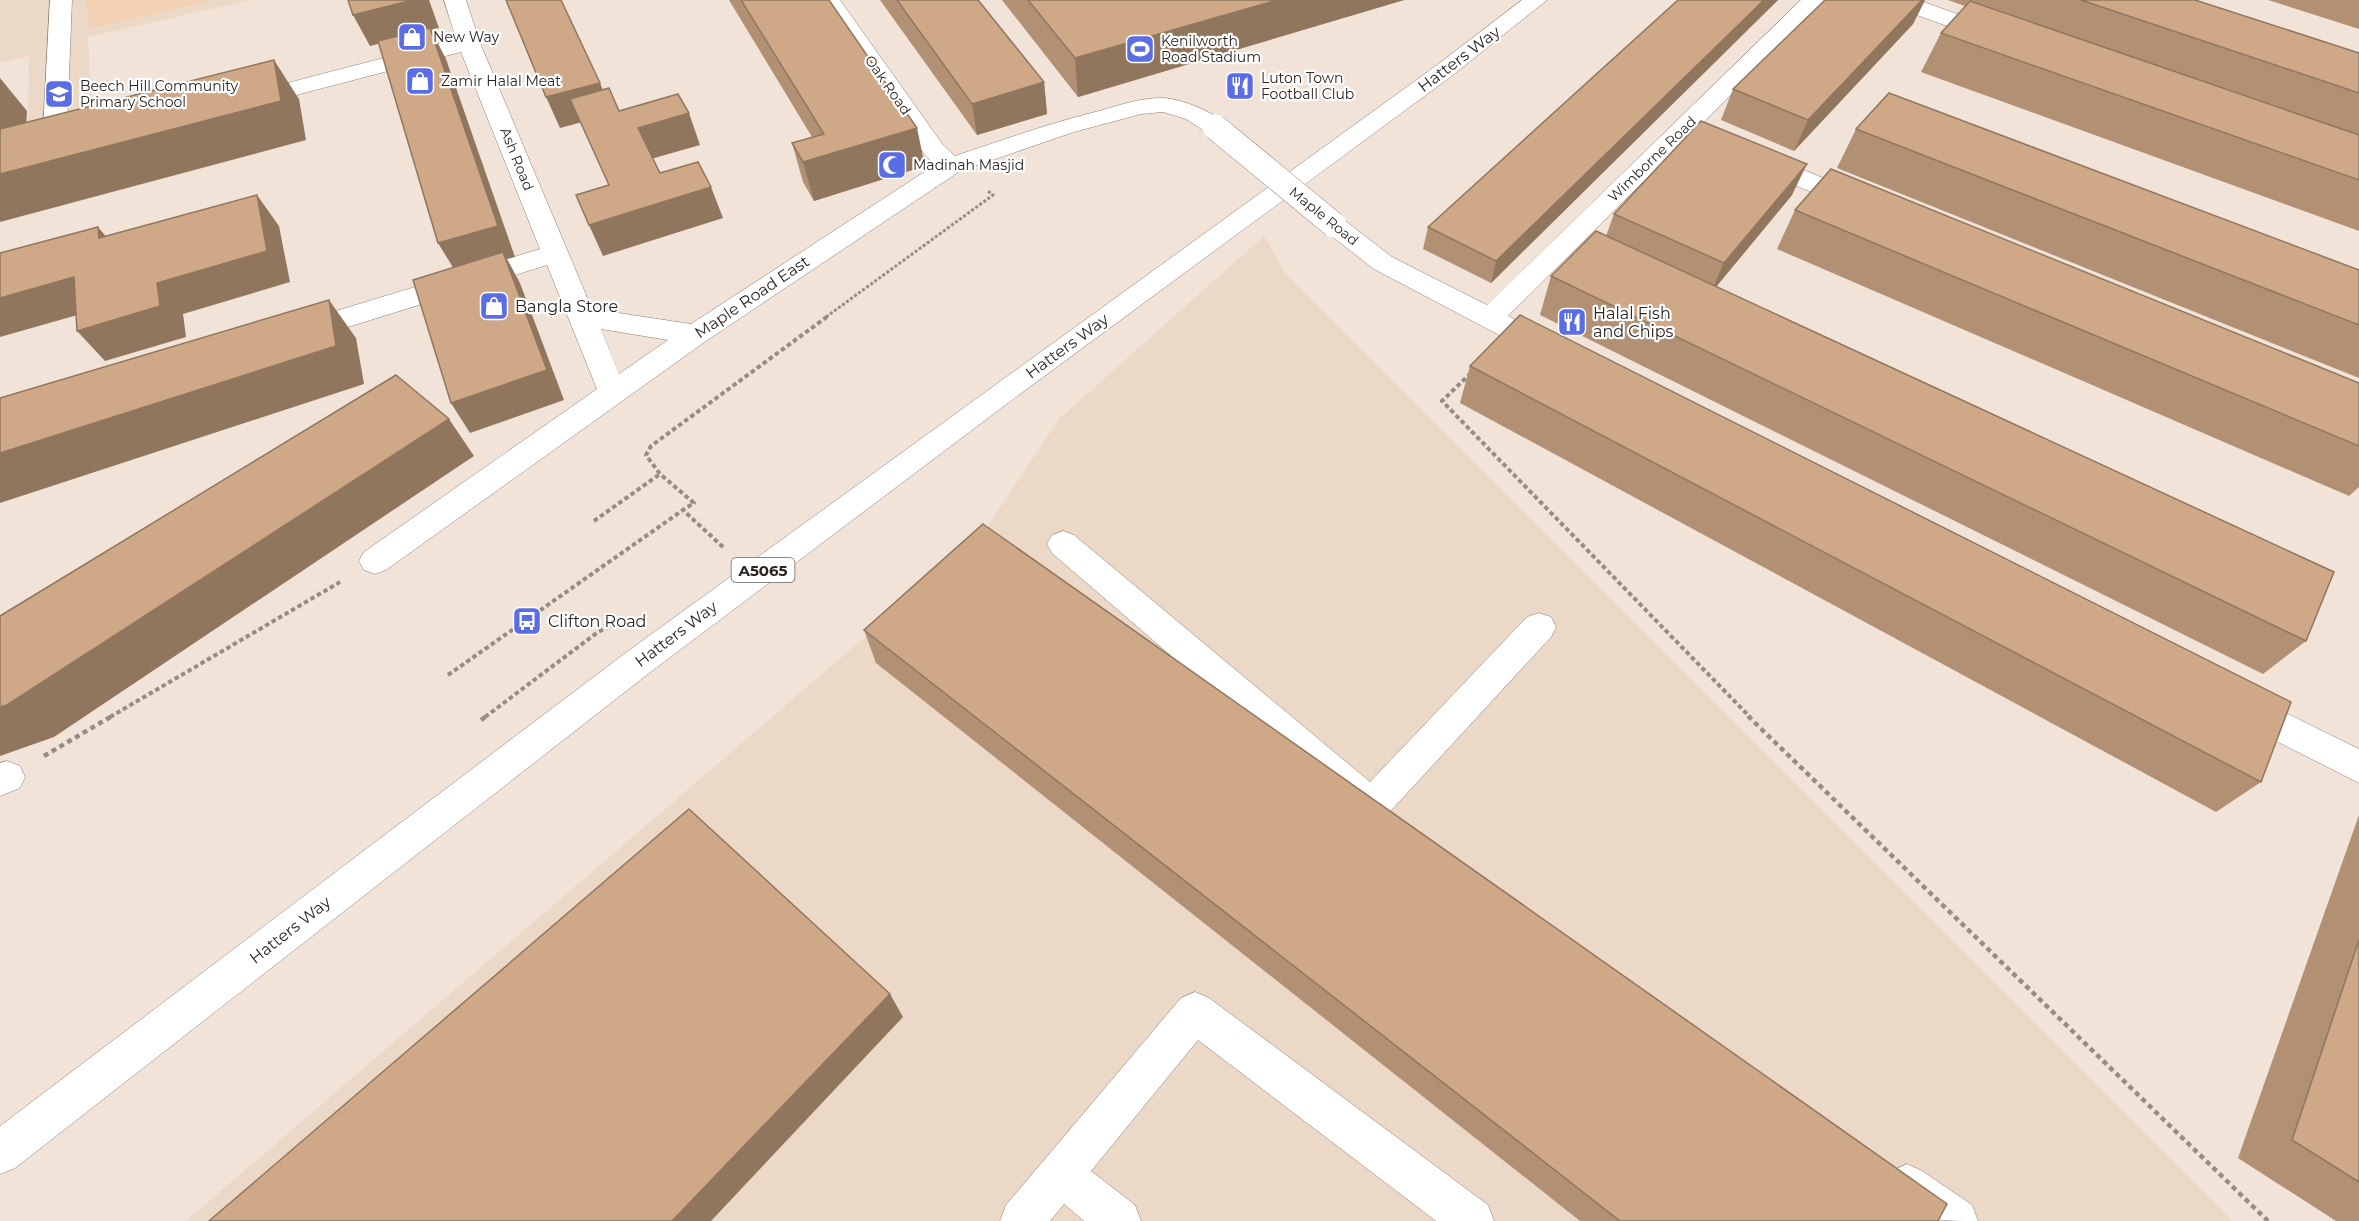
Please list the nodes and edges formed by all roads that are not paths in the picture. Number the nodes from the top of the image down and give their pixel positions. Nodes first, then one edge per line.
1 (61, 0) edge
2 (455, 0) edge
3 (829, 0) edge
4 (1536, 0) edge
5 (1814, 0) edge
6 (1897, 0) edge
7 (2010, 40) edge
8 (469, 43) junction
9 (230, 105) edge
10 (1164, 105) joint
11 (1683, 129) junction
12 (54, 150) edge
13 (951, 166) junction
14 (1879, 211) edge
15 (556, 253) junction
16 (581, 317) junction
17 (1502, 324) junction
18 (696, 334) junction
19 (272, 340) edge
20 (1577, 363) edge
21 (612, 391) junction
22 (1063, 544) dead end
23 (375, 561) road end
24 (1539, 627) dead end
25 (2211, 691) edge
26 (2359, 767) edge
27 (0, 1153) edge
28 (1878, 1166) edge
29 (1061, 1174) junction
30 (1022, 1221) edge
31 (1119, 1221) edge
32 (1472, 1221) edge
33 (1956, 1221) edge

1 - 12 street
2 - 8 street, Ash Road
3 - 13 street, Oak Road
4 - 27 street, Hatters Way / A5065
5 - 11 street, Wimborne Road
6 - 7 street
8 - 9 street
8 - 15 street, Ash Road
10 - 13 street, Maple Road East
10 - 17 street, Maple Road, bridge
11 - 14 street
11 - 17 street, Wimborne Road
13 - 18 street, Maple Road East
15 - 16 street, Ash Road
15 - 19 street
16 - 18 street
16 - 21 street, Ash Road
17 - 20 street
18 - 21 street, Maple Road East
21 - 23 street, Maple Road East
22 - 24 street
25 - 26 street
28 - 33 street
29 - 30 street
29 - 31 street
29 - 32 street

